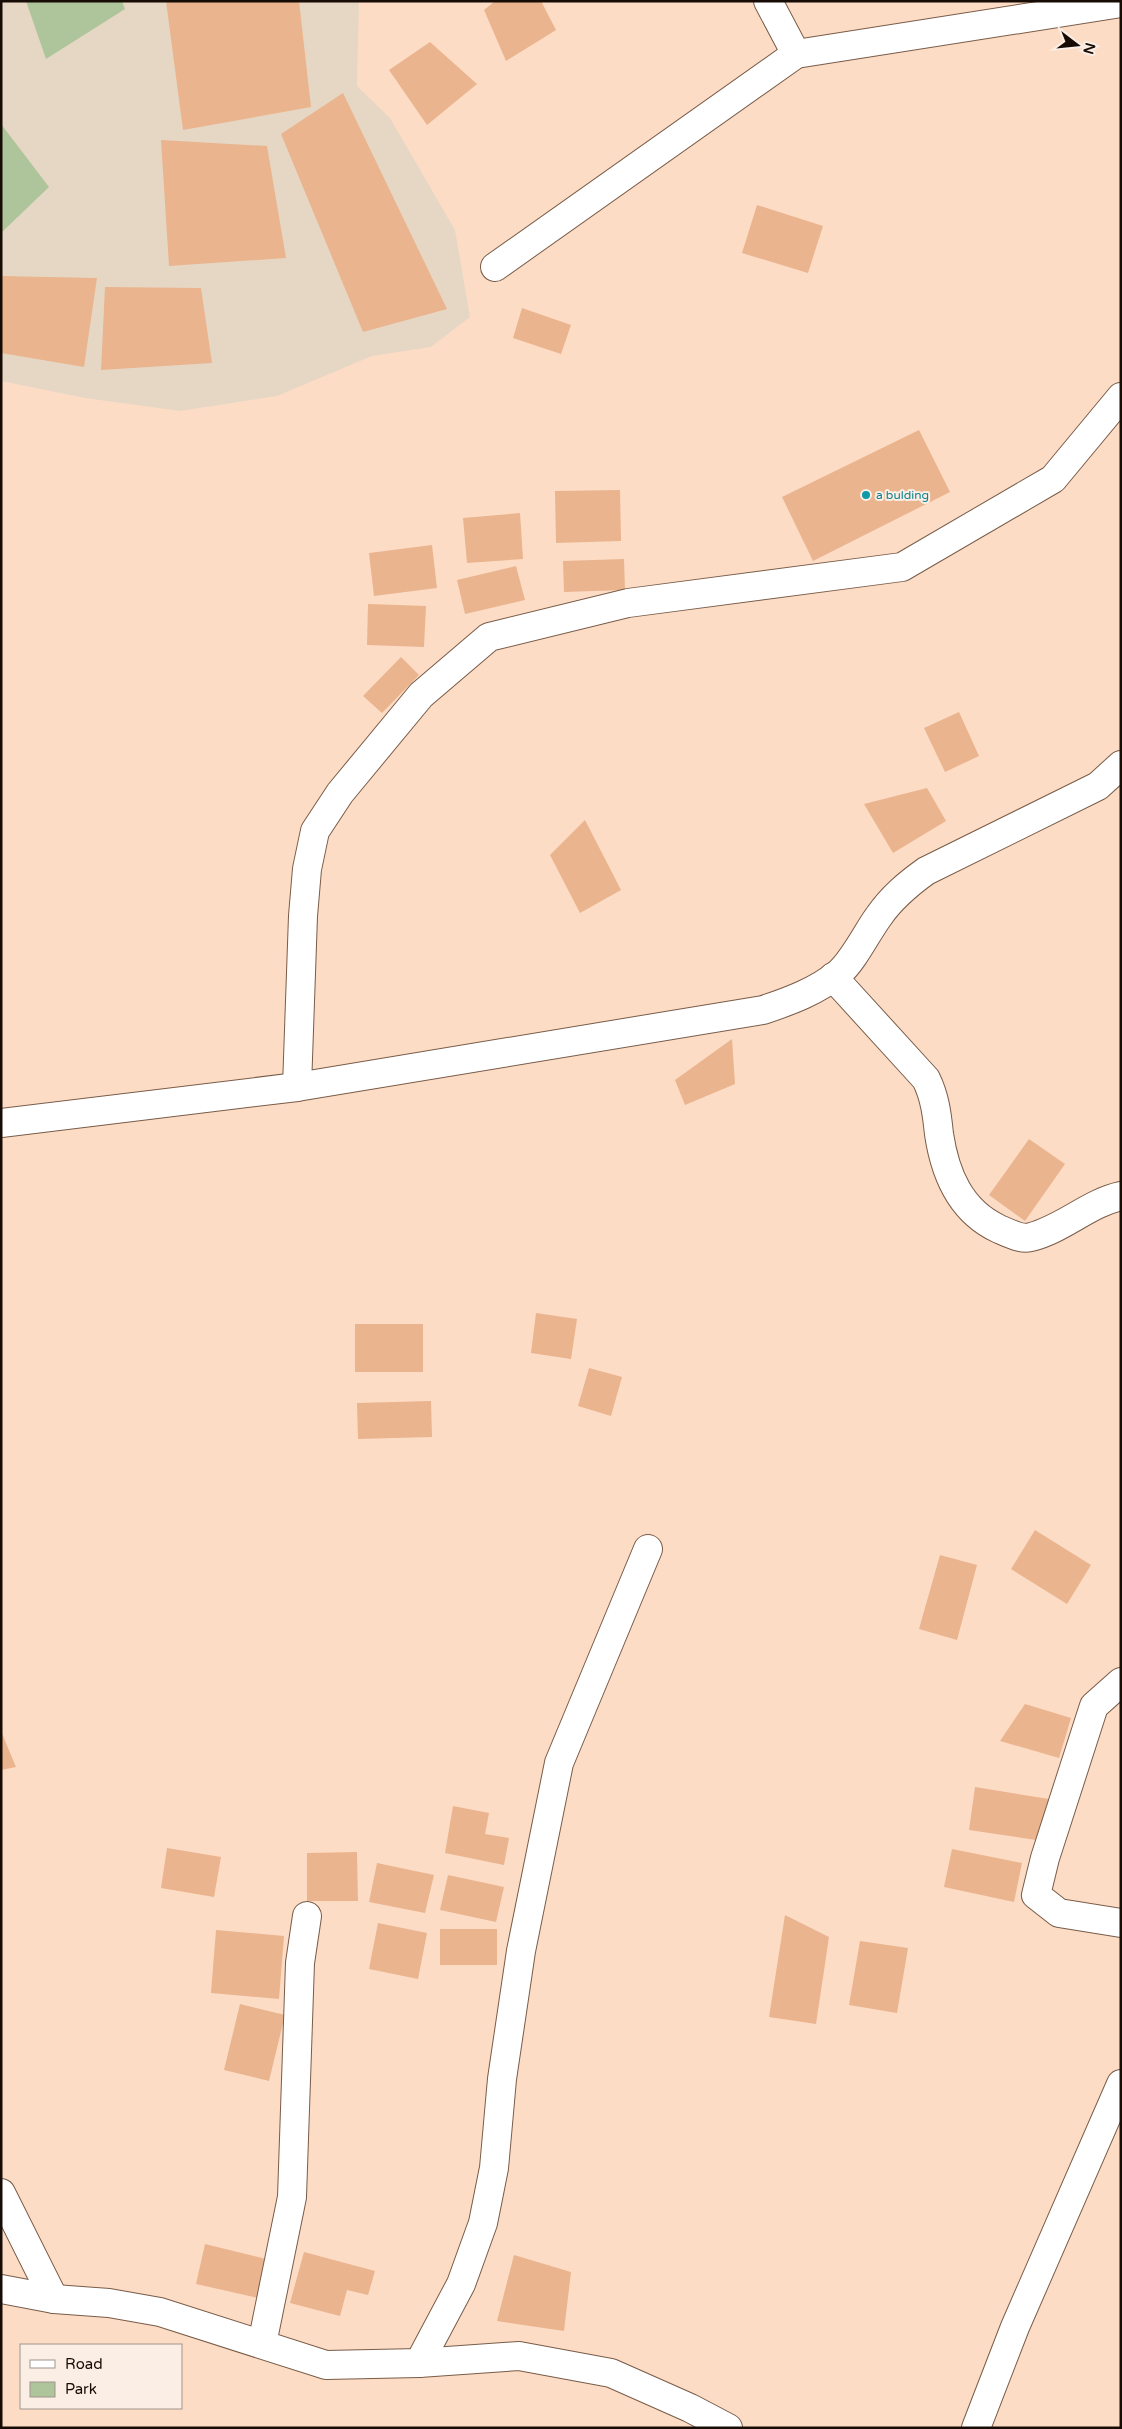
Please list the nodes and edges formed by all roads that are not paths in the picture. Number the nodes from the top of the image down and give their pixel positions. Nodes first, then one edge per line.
1 (768, 1) edge
2 (1121, 3) edge
3 (796, 54) junction
4 (495, 267) dead end
5 (1121, 397) edge
6 (1121, 764) edge
7 (833, 977) junction
8 (296, 1087) junction
9 (1, 1123) edge
10 (1121, 1196) edge
11 (648, 1550) dead end
12 (1121, 1682) edge
13 (307, 1916) dead end
14 (1121, 1923) edge
15 (1121, 2084) edge
16 (1, 2193) edge
17 (1, 2289) edge
18 (54, 2299) junction
19 (262, 2344) junction
20 (419, 2363) junction
21 (728, 2428) edge
22 (976, 2428) edge

1 - 3 street
2 - 3 street
3 - 4 street
5 - 8 street
6 - 7 street
7 - 8 street
7 - 10 street
8 - 9 street
11 - 20 street
12 - 14 street
13 - 19 street
15 - 22 street
16 - 18 street
17 - 18 street
18 - 19 street
19 - 20 street
20 - 21 street

